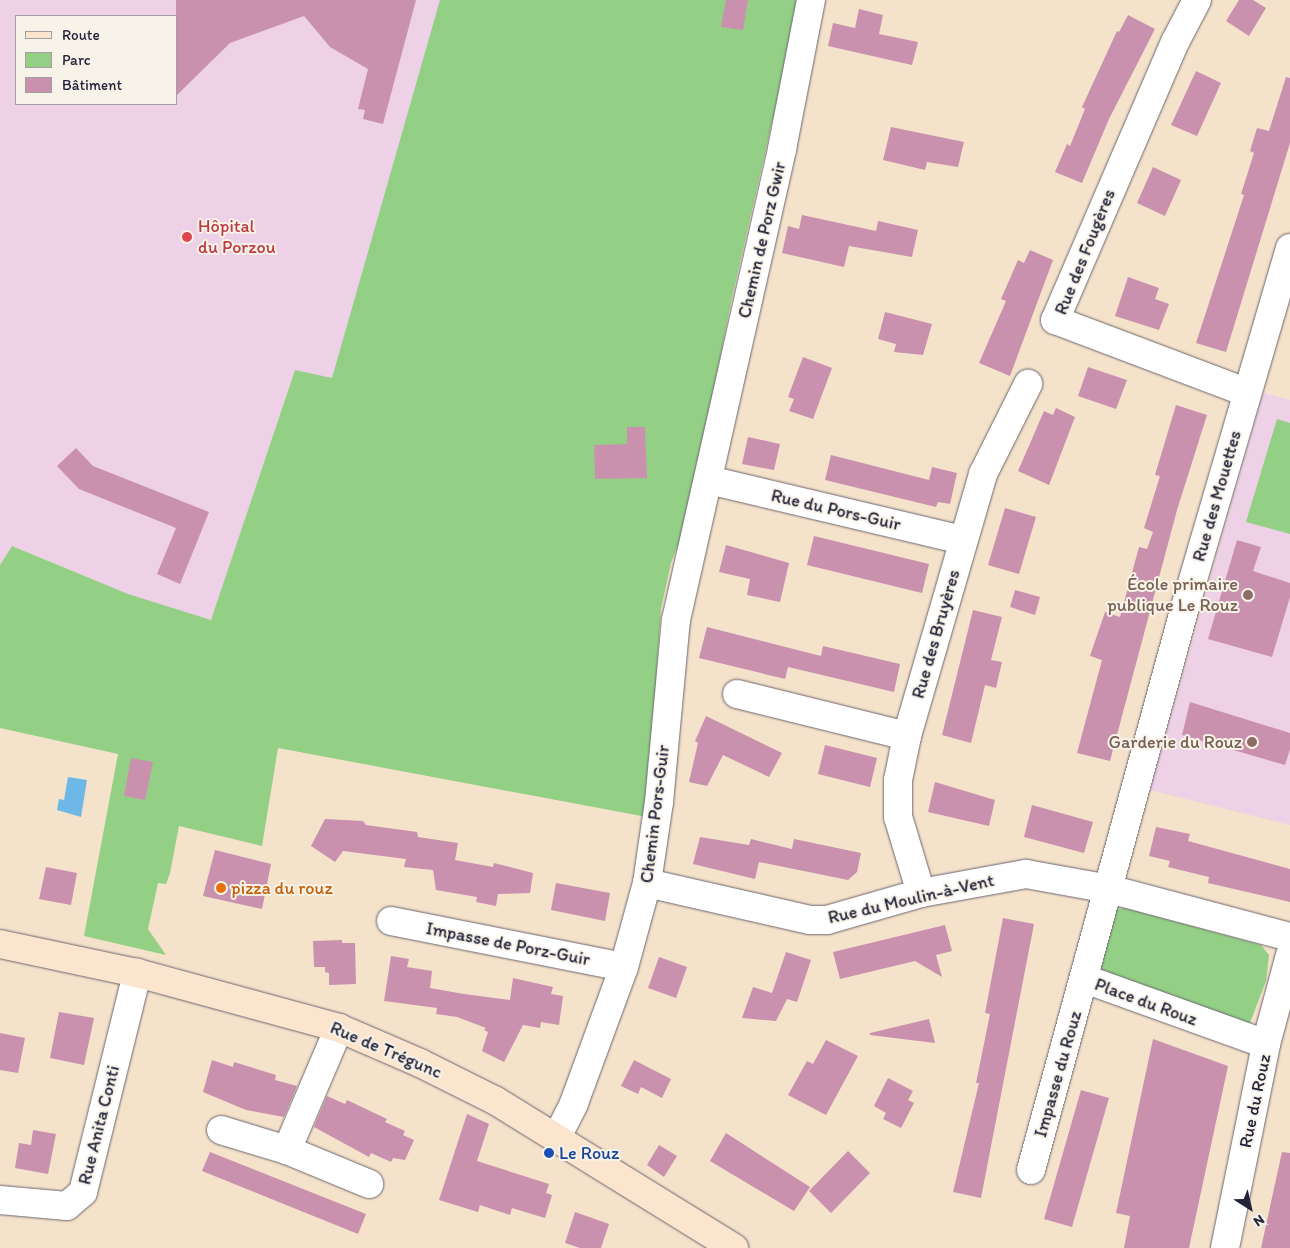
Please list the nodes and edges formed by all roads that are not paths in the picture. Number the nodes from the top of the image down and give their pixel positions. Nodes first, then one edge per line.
1 (811, 0) edge
2 (1198, 0) edge
3 (1290, 248) edge
4 (1282, 299) edge
5 (1028, 384) dead end
6 (1246, 392) junction
7 (709, 480) junction
8 (962, 540) junction
9 (737, 694) dead end
10 (907, 736) junction
11 (647, 883) junction
12 (1109, 889) junction
13 (921, 893) junction
14 (391, 921) dead end
15 (1290, 937) edge
16 (0, 944) edge
17 (1290, 955) edge
18 (624, 967) junction
19 (137, 973) junction
20 (1085, 979) junction
21 (339, 1028) junction
22 (1266, 1044) junction
23 (221, 1130) dead end
24 (556, 1137) junction
25 (287, 1150) junction
26 (1031, 1170) dead end
27 (369, 1184) dead end
28 (0, 1200) edge
29 (734, 1248) edge
30 (1226, 1248) edge

1 - 7 street, Chemin de Porz Gwir
2 - 6 street, Rue des Fougères
3 - 4 street, Rue des Mouettes
4 - 6 street, Rue des Mouettes
5 - 8 street, Rue des Bruyères
6 - 12 street, Rue des Mouettes
7 - 8 street, Rue du Pors-Guir
7 - 11 street, Chemin Pors-Guir
8 - 10 street, Rue des Bruyères
9 - 10 street
10 - 13 street, Rue des Bruyères
11 - 13 street, Rue du Moulin-à-Vent
11 - 18 street, Chemin Pors-Guir
12 - 13 street, Rue du Moulin-à-Vent
12 - 15 street, Rue du Moulin-à-Vent
12 - 20 street, Place du Rouz
14 - 18 street, Impasse de Porz-Guir
16 - 19 main road, Rue de Trégunc
17 - 22 street, Rue du Rouz
18 - 24 street, Chemin Pors-Guir
19 - 21 main road, Rue de Trégunc
19 - 28 street, Rue Anita Conti
20 - 22 street, Place du Rouz
20 - 26 street, Impasse du Rouz
21 - 24 main road, Rue de Trégunc
21 - 25 street
22 - 30 street, Rue du Rouz
23 - 25 street
24 - 29 main road, Rue de Trégunc
25 - 27 street

